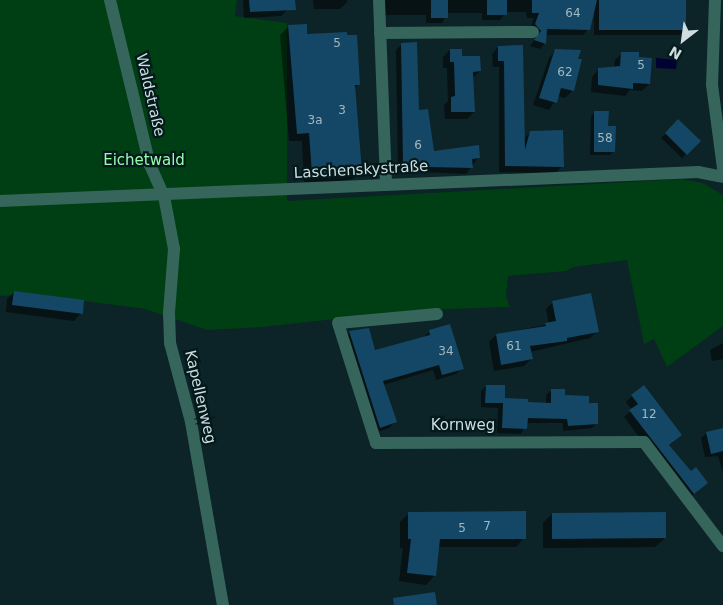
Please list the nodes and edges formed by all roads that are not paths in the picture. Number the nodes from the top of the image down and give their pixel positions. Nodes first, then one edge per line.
1 (110, 0) edge
2 (379, 0) edge
3 (715, 0) edge
4 (532, 32) dead end
5 (380, 34) junction
6 (723, 169) edge
7 (723, 177) edge
8 (386, 185) junction
9 (164, 196) junction
10 (0, 201) edge
11 (436, 314) dead end
12 (723, 546) edge
13 (223, 605) edge

1 - 9 street, Waldstraße
2 - 5 street
3 - 6 street
4 - 5 street
5 - 8 street
7 - 8 street, Laschenskystraße
8 - 9 street, Laschenskystraße
9 - 10 street, Laschenskystraße
9 - 13 street, Kapellenweg
11 - 12 street, Kornweg

